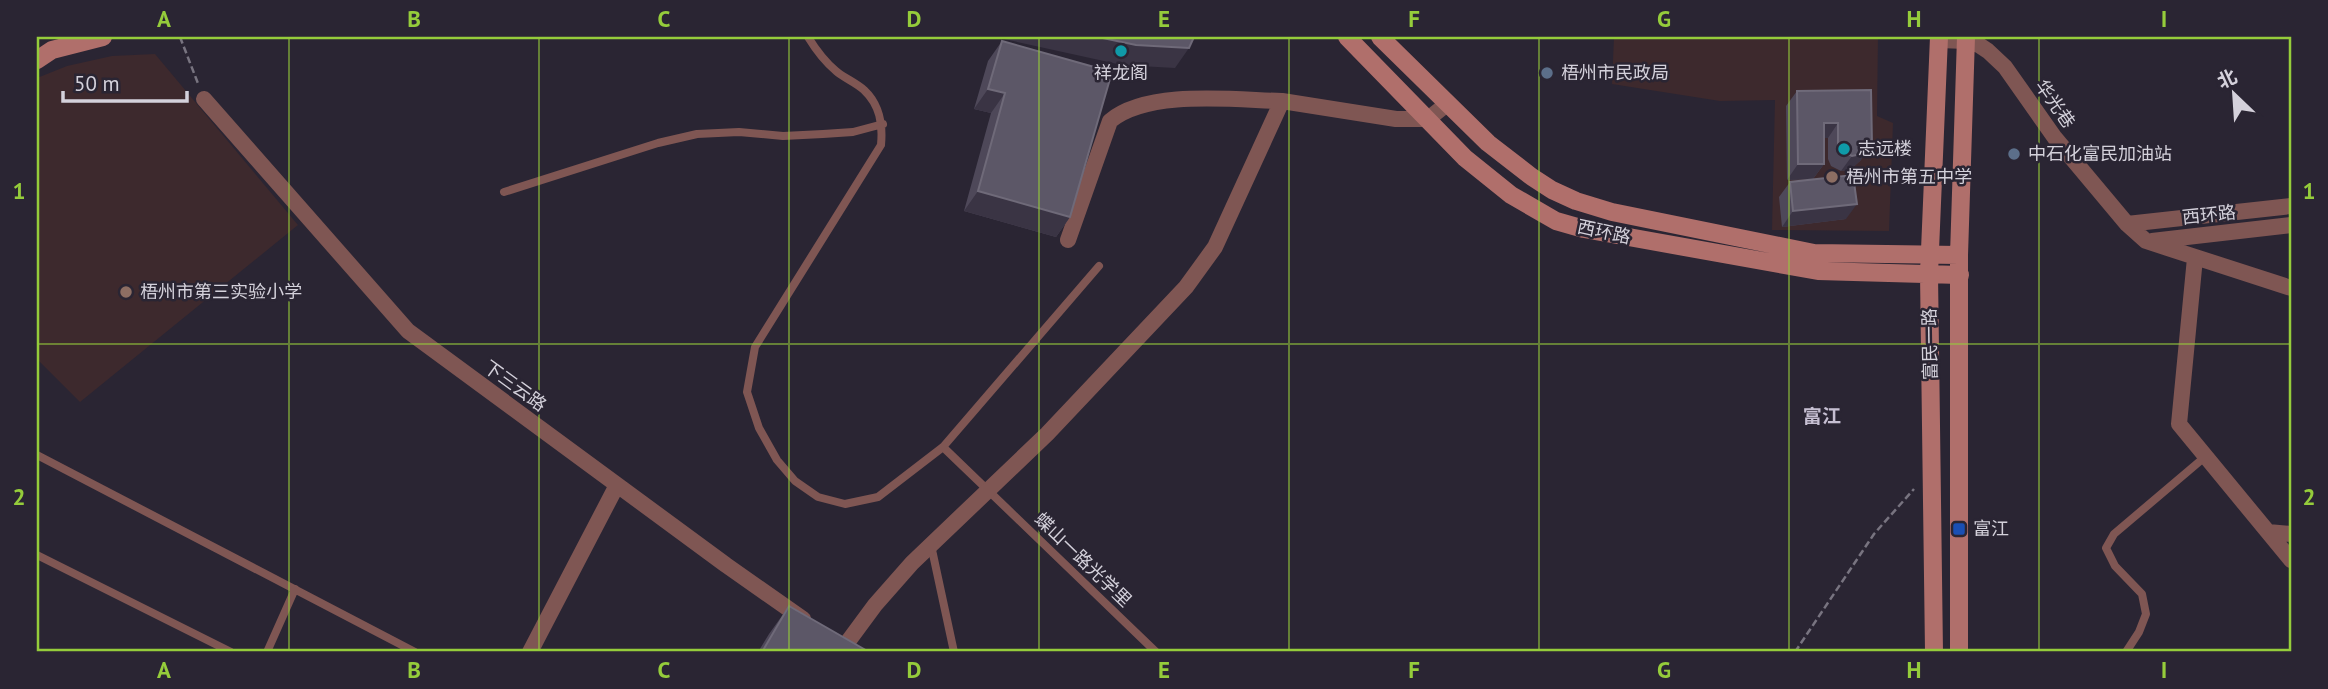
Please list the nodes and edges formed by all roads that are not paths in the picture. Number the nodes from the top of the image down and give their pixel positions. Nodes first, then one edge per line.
1 (103, 37) edge
2 (808, 37) edge
3 (1347, 37) edge
4 (1380, 37) edge
5 (1939, 38) edge
6 (1966, 39) edge
7 (37, 60) edge
8 (204, 99) road end
9 (1282, 101) junction
10 (1447, 104) junction
11 (1428, 120) junction
12 (883, 124) junction
13 (504, 192) dead end
14 (2291, 206) edge
15 (2127, 224) junction
16 (2291, 225) edge
17 (1068, 240) dead end
18 (2146, 242) junction
19 (1930, 255) junction
20 (1959, 255) junction
21 (2195, 258) junction
22 (1099, 266) dead end
23 (1929, 274) junction
24 (1960, 275) junction
25 (2291, 288) edge
26 (943, 447) junction
27 (37, 455) edge
28 (2206, 456) junction
29 (617, 485) junction
30 (988, 490) junction
31 (2268, 532) junction
32 (2291, 534) edge
33 (931, 545) junction
34 (37, 555) edge
35 (2291, 561) edge
36 (295, 589) junction
37 (812, 625) edge
38 (843, 646) edge
39 (231, 652) edge
40 (267, 652) edge
41 (415, 652) edge
42 (530, 652) edge
43 (954, 652) edge
44 (1156, 652) edge
45 (1934, 652) edge
46 (1959, 652) edge
47 (2126, 652) edge

1 - 7 main road
2 - 12 lane
3 - 11 main road, 西环路
4 - 10 main road, 西环路
5 - 6 street, 华光巷
5 - 19 main road, 富民一路
6 - 15 street, 华光巷
6 - 20 main road
8 - 29 street, 下三云路
9 - 11 street
9 - 17 street
9 - 30 street
10 - 11 street
10 - 19 main road, 西环路
11 - 23 main road, 西环路
12 - 13 lane
12 - 26 lane
14 - 15 street, 西环路
15 - 18 street, 华光巷
16 - 18 street, 西环路
18 - 21 street, 华光巷
19 - 20 main road, 西环路
19 - 23 main road, 富民一路
20 - 24 main road
21 - 25 street, 华光巷
21 - 28 street
22 - 26 lane
23 - 24 main road, 西环路
23 - 45 main road, 富民一路
24 - 46 main road
26 - 30 lane, 蝶山一路光学里
27 - 36 lane
28 - 31 street
28 - 47 lane
29 - 37 street, 下三云路
29 - 42 street
30 - 33 street
30 - 44 lane, 蝶山一路光学里
31 - 32 street
31 - 35 street
33 - 38 street
33 - 43 lane
34 - 39 lane
36 - 40 lane
36 - 41 lane

